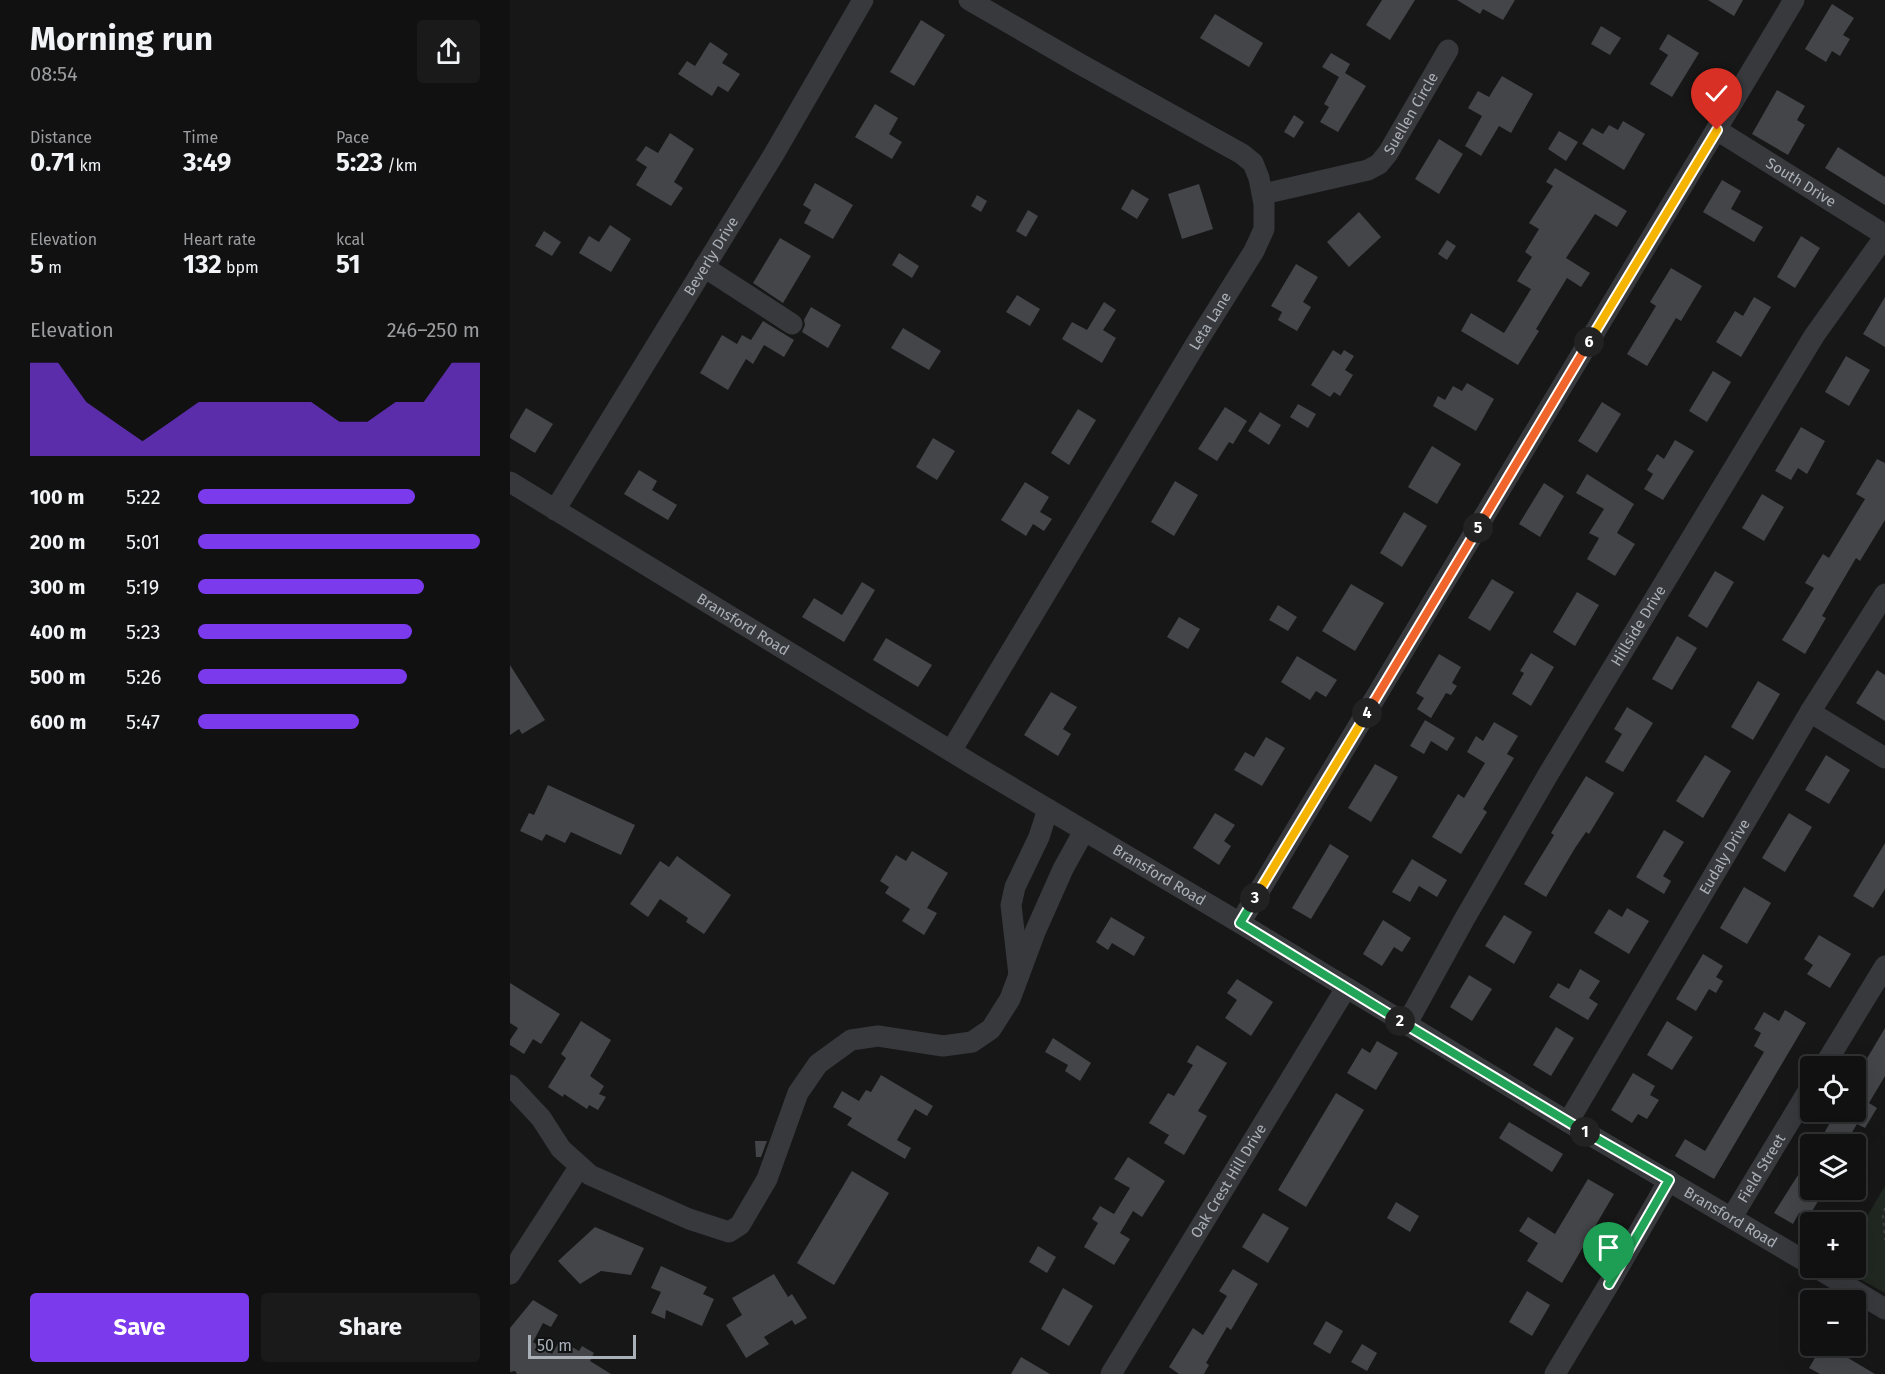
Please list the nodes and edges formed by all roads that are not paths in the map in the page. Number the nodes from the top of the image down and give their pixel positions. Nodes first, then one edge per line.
1 (863, 0) edge
2 (969, 0) edge
3 (1794, 0) edge
4 (1448, 50) dead end
5 (1717, 130) junction
6 (1263, 194) junction
7 (1885, 235) edge
8 (704, 267) junction
9 (792, 324) dead end
10 (510, 482) edge
11 (555, 510) junction
12 (1885, 594) edge
13 (1810, 712) junction
14 (951, 751) junction
15 (1885, 758) edge
16 (1048, 809) junction
17 (1084, 831) junction
18 (1011, 905) junction
19 (1041, 919) junction
20 (1240, 923) junction
21 (1885, 966) edge
22 (1019, 979) junction
23 (1346, 987) junction
24 (1407, 1025) junction
25 (1830, 1056) edge
26 (510, 1084) edge
27 (1800, 1104) edge
28 (1568, 1122) junction
29 (580, 1166) junction
30 (1669, 1180) junction
31 (1731, 1218) junction
32 (1800, 1258) edge
33 (510, 1274) edge
34 (1834, 1278) edge
35 (1885, 1309) edge
36 (1111, 1374) edge
37 (1555, 1374) edge

1 - 8 street, Beverly Drive
2 - 6 street, Leta Lane
3 - 5 street
4 - 6 street, Suellen Circle
5 - 7 street, South Drive
5 - 20 street
6 - 14 street, Leta Lane
7 - 24 street, Hillside Drive
8 - 9 street
8 - 11 street, Beverly Drive
10 - 11 street, Bransford Road
11 - 14 street, Bransford Road
12 - 13 street, Eudaly Drive
13 - 15 street
13 - 28 street, Eudaly Drive
14 - 16 street, Bransford Road
16 - 17 street, Bransford Road
16 - 18 street
17 - 19 street
17 - 20 street, Bransford Road
18 - 19 street
18 - 22 street
19 - 22 street
20 - 23 street, Bransford Road
21 - 25 street
22 - 29 street
23 - 24 street, Bransford Road
23 - 36 street, Oak Crest Hill Drive
24 - 28 street, Bransford Road
26 - 29 street
27 - 31 street, Field Street
28 - 30 street, Bransford Road
29 - 33 street
30 - 31 street, Bransford Road
30 - 37 street
31 - 32 street, Bransford Road
34 - 35 street

